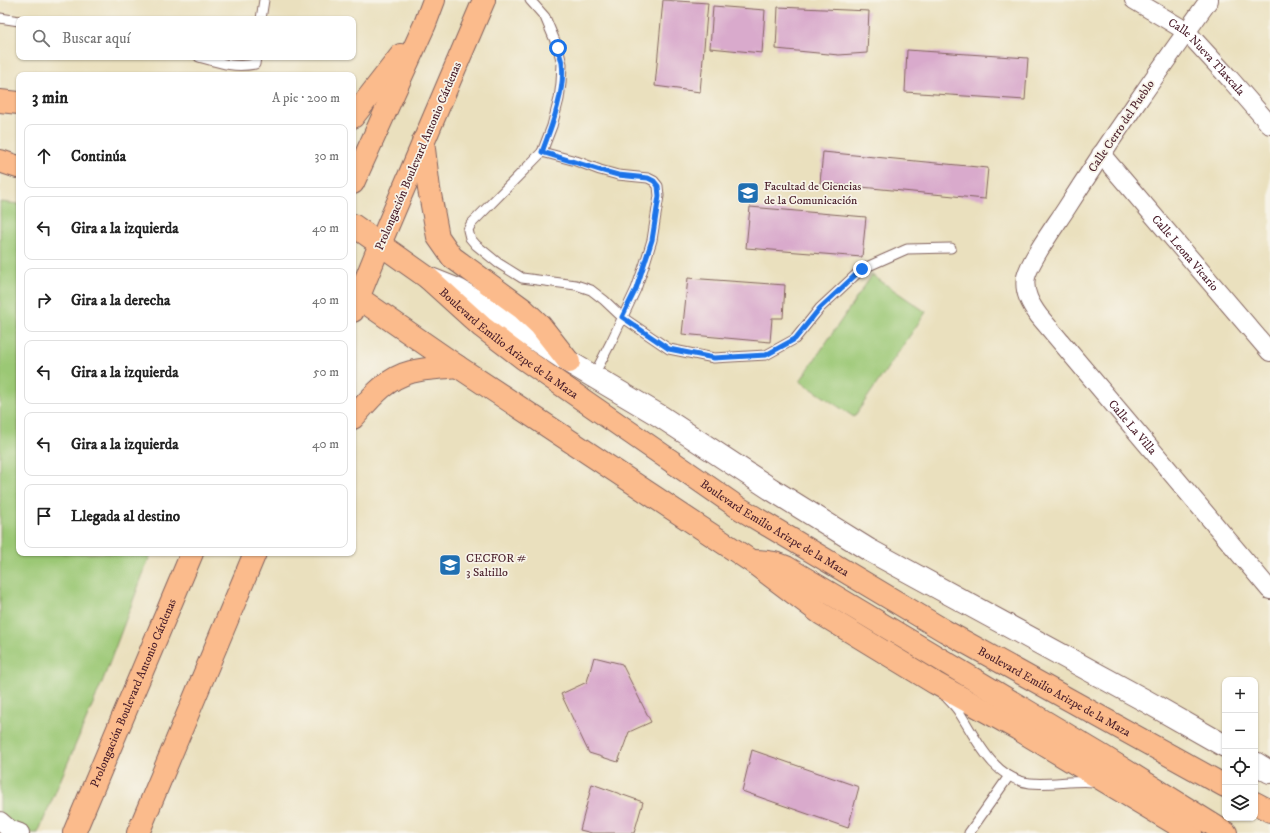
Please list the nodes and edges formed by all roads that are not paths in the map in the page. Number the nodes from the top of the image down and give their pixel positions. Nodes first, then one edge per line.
1 (264, 0) edge
2 (434, 0) edge
3 (484, 0) edge
4 (530, 0) edge
5 (1134, 0) edge
6 (1209, 0) edge
7 (261, 16) edge
8 (0, 18) edge
9 (16, 21) edge
10 (425, 24) junction
11 (1186, 32) junction
12 (208, 60) edge
13 (256, 60) edge
14 (0, 101) edge
15 (16, 103) edge
16 (356, 113) edge
17 (1270, 125) edge
18 (424, 141) junction
19 (542, 152) junction
20 (1101, 154) junction
21 (0, 161) edge
22 (0, 166) edge
23 (16, 166) edge
24 (16, 167) edge
25 (356, 176) edge
26 (356, 227) edge
27 (380, 244) junction
28 (951, 248) dead end
29 (1038, 254) joint
30 (428, 278) junction
31 (356, 300) edge
32 (356, 303) edge
33 (622, 317) junction
34 (1270, 352) edge
35 (569, 362) junction
36 (457, 366) junction
37 (593, 377) junction
38 (356, 415) edge
39 (191, 556) edge
40 (254, 556) edge
41 (751, 561) junction
42 (1270, 590) edge
43 (934, 683) junction
44 (1222, 744) edge
45 (1258, 765) edge
46 (1270, 772) edge
47 (1009, 776) junction
48 (1109, 783) junction
49 (1223, 785) edge
50 (1258, 805) edge
51 (1270, 811) edge
52 (74, 833) edge
53 (138, 833) edge
54 (969, 833) edge
55 (1192, 833) edge
56 (1226, 833) edge

1 - 7 lane
2 - 10 main road
3 - 18 main road, Prolongación Boulevard Antonio Cárdenas
4 - 19 lane
5 - 11 street, Calle Nueva Tlaxcala
6 - 11 street, Calle Cerro del Pueblo
8 - 9 lane
10 - 16 main road
10 - 25 main road
11 - 17 street, Calle Nueva Tlaxcala
11 - 20 street, Calle Cerro del Pueblo
12 - 13 lane
14 - 15 main road
18 - 27 main road, Prolongación Boulevard Antonio Cárdenas
18 - 35 main road
19 - 33 lane
19 - 33 lane
20 - 29 street, Calle Cerro del Pueblo
20 - 34 street, Calle Leona Vicario
21 - 23 main road
22 - 24 main road
26 - 27 main road, Boulevard Emilio Arizpe de la Maza
27 - 30 main road, Boulevard Emilio Arizpe de la Maza
27 - 31 main road, Prolongación Boulevard Antonio Cárdenas
28 - 33 lane
29 - 42 street, Calle La Villa
30 - 35 street
30 - 49 main road, Boulevard Emilio Arizpe de la Maza
32 - 36 main road
33 - 37 lane
35 - 37 street
36 - 38 main road
36 - 41 main road
37 - 44 street
39 - 52 main road, Prolongación Boulevard Antonio Cárdenas
40 - 53 main road
41 - 43 main road
41 - 56 main road
43 - 47 lane
43 - 48 main road
45 - 46 street
47 - 48 lane
47 - 54 lane
48 - 55 main road
50 - 51 main road

